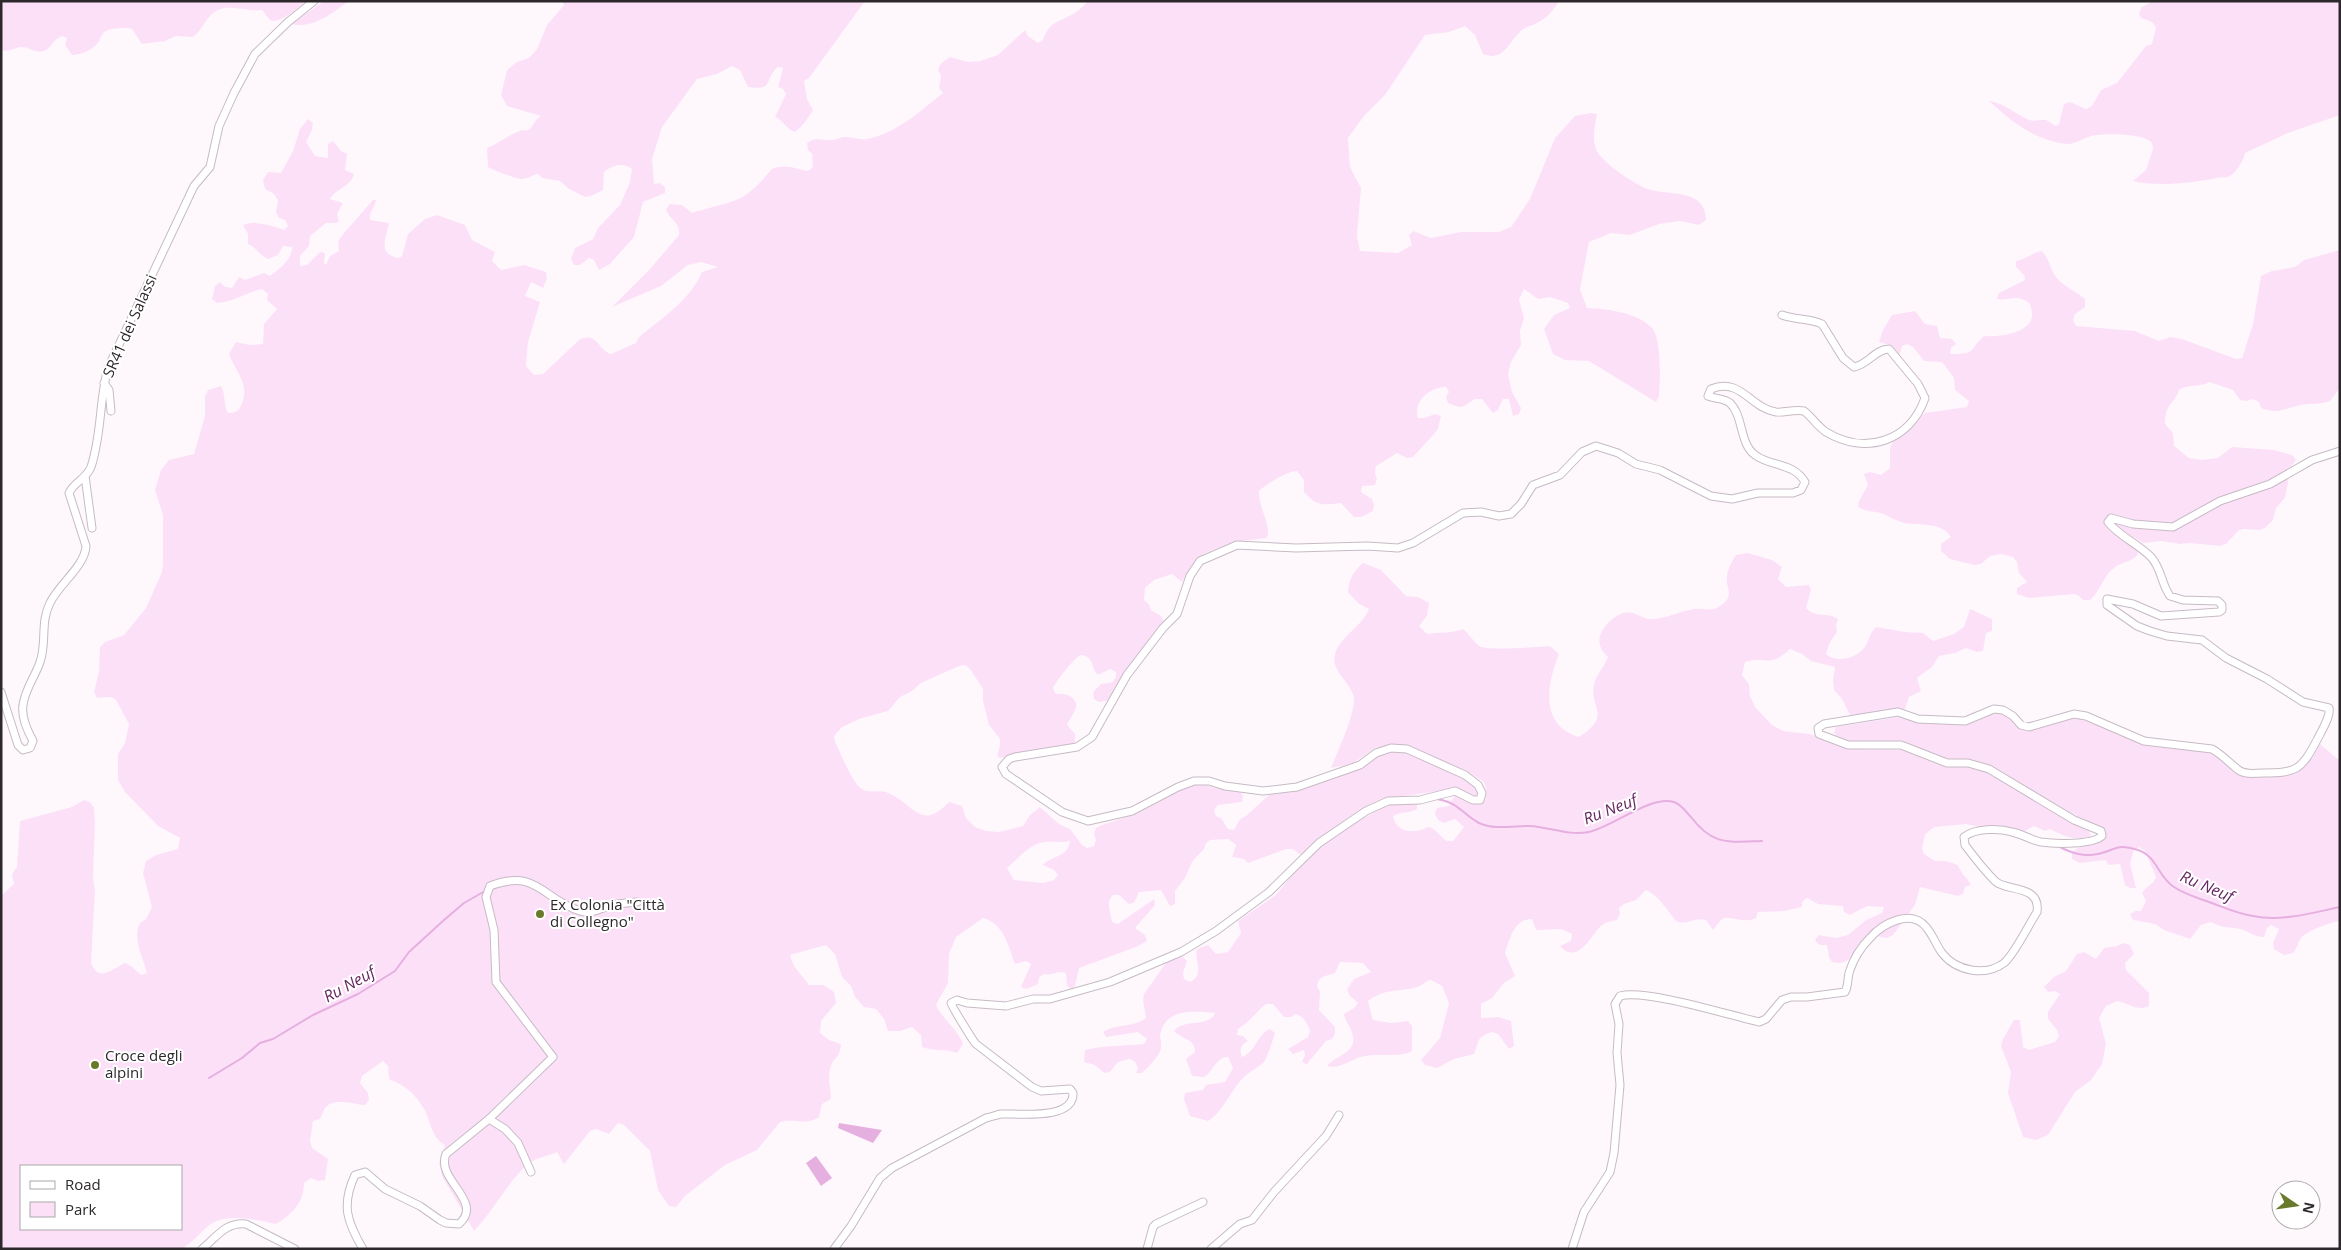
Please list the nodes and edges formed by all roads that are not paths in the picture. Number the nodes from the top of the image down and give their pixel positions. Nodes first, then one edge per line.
1 (314, 1) edge
2 (1782, 315) dead end
3 (104, 383) junction
4 (111, 411) dead end
5 (2340, 451) edge
6 (85, 476) junction
7 (92, 528) dead end
8 (1, 692) edge
9 (637, 902) dead end
10 (1339, 1115) dead end
11 (489, 1119) junction
12 (531, 1172) dead end
13 (1203, 1202) dead end
14 (202, 1249) edge
15 (295, 1249) edge
16 (364, 1249) edge
17 (834, 1249) edge
18 (1147, 1249) edge
19 (1211, 1249) edge
20 (1572, 1249) edge

1 - 3 street, SR41 dei Salassi
2 - 17 street
3 - 4 street
3 - 6 street, SR41 dei Salassi
5 - 20 street
6 - 7 street
6 - 8 street, SR41 dei Salassi
9 - 11 street
10 - 19 street
11 - 12 street
11 - 16 street
13 - 18 street
14 - 15 street

